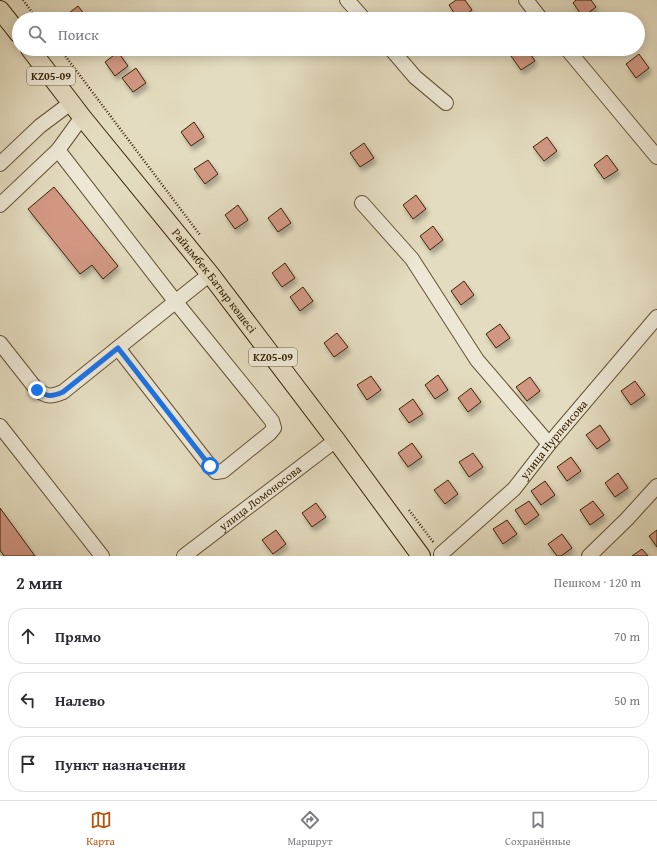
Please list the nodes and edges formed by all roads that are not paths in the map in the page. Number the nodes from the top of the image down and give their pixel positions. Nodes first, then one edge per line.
1 (347, 0) edge
2 (526, 0) edge
3 (0, 10) edge
4 (358, 12) edge
5 (536, 12) edge
6 (12, 25) edge
7 (36, 56) edge
8 (397, 56) edge
9 (573, 56) edge
10 (72, 102) junction
11 (446, 103) dead end
12 (82, 117) junction
13 (58, 150) junction
14 (657, 157) edge
15 (0, 164) edge
16 (362, 203) dead end
17 (0, 205) edge
18 (210, 274) junction
19 (175, 301) junction
20 (657, 317) edge
21 (0, 343) edge
22 (118, 348) junction
23 (0, 426) edge
24 (336, 440) junction
25 (549, 444) junction
26 (657, 486) edge
27 (441, 554) dead end
28 (102, 556) edge
29 (184, 556) edge
30 (421, 556) edge
31 (590, 556) edge

1 - 4 street
2 - 5 street
3 - 6 main road
7 - 10 main road, Райымбек Батыр көшесі / KZ05-09
8 - 11 street
9 - 14 street
10 - 12 main road, Райымбек Батыр көшесі / KZ05-09
10 - 15 street
12 - 13 street
12 - 18 main road, Райымбек Батыр көшесі / KZ05-09
13 - 17 street
13 - 19 street
16 - 25 street
18 - 19 street
18 - 24 main road, Райымбек Батыр көшесі / KZ05-09
19 - 22 street
19 - 22 street
20 - 25 street, улица Нурпеисова
21 - 22 street
23 - 28 street
24 - 29 street, улица Ломоносова
24 - 30 main road, Райымбек Батыр көшесі / KZ05-09
25 - 27 street, улица Нурпеисова
26 - 31 street

